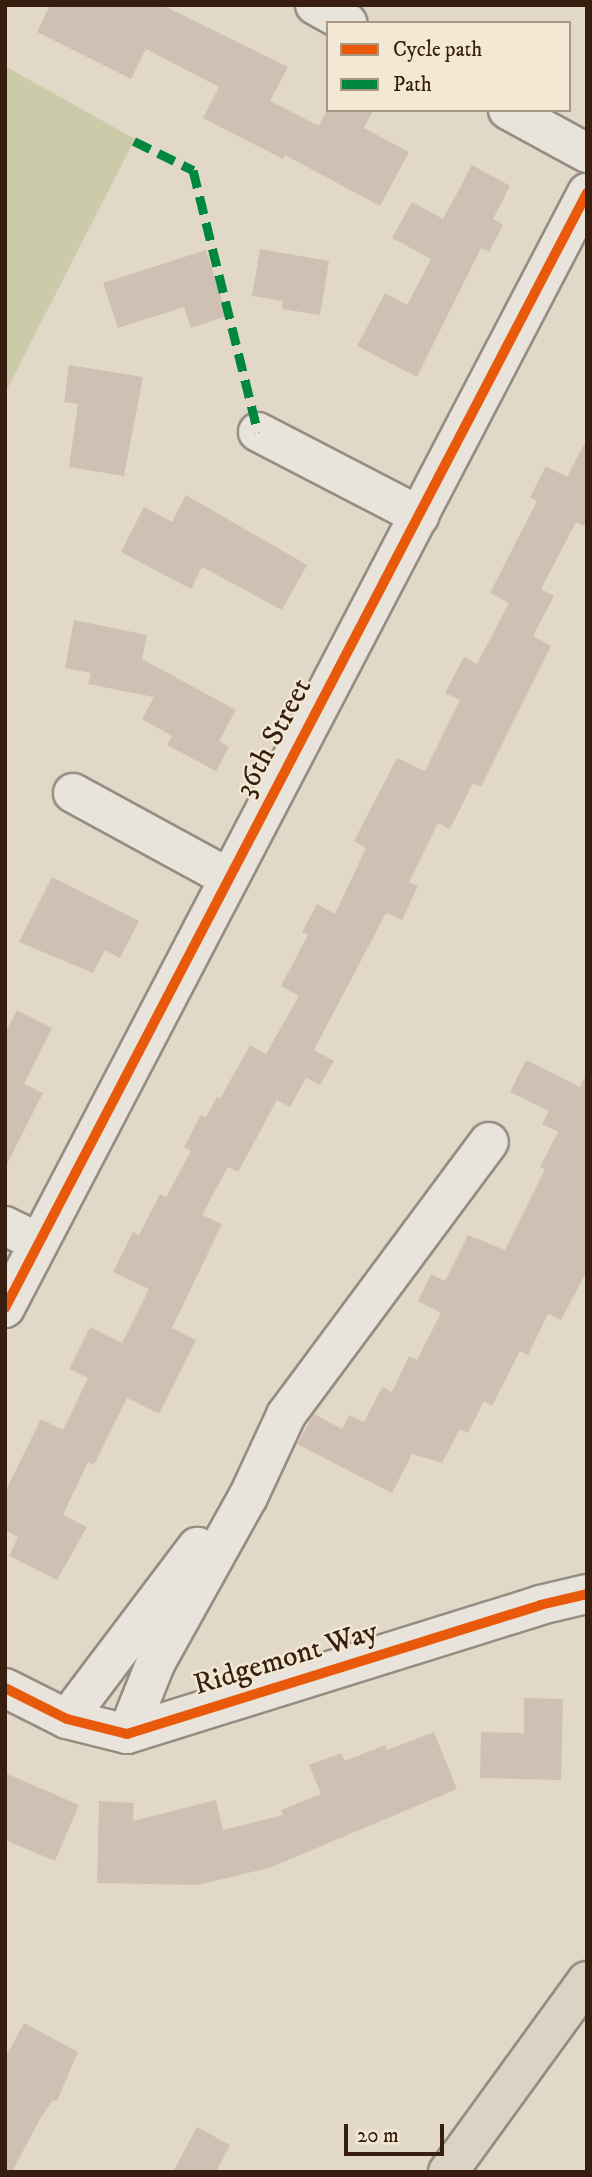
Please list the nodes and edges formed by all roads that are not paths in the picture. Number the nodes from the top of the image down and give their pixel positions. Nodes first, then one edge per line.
1 (315, 5) edge
2 (343, 21) edge
3 (512, 112) edge
4 (587, 153) edge
5 (587, 193) edge
6 (258, 432) dead end
7 (420, 516) junction
8 (73, 793) dead end
9 (227, 877) junction
10 (489, 1142) dead end
11 (22, 1234) edge
12 (5, 1308) edge
13 (248, 1497) junction
14 (587, 1594) edge
15 (5, 1688) edge
16 (67, 1719) junction
17 (127, 1734) junction
18 (587, 1981) edge
19 (449, 2172) edge

1 - 2 street
3 - 4 street
5 - 7 street, 36th Street
6 - 7 street
7 - 9 street, 36th Street
8 - 9 street
9 - 11 street, 36th Street
10 - 13 street
11 - 12 street, 36th Street
13 - 16 street
13 - 17 street
14 - 17 street, Ridgemont Way
15 - 16 street
16 - 17 street
18 - 19 main road

